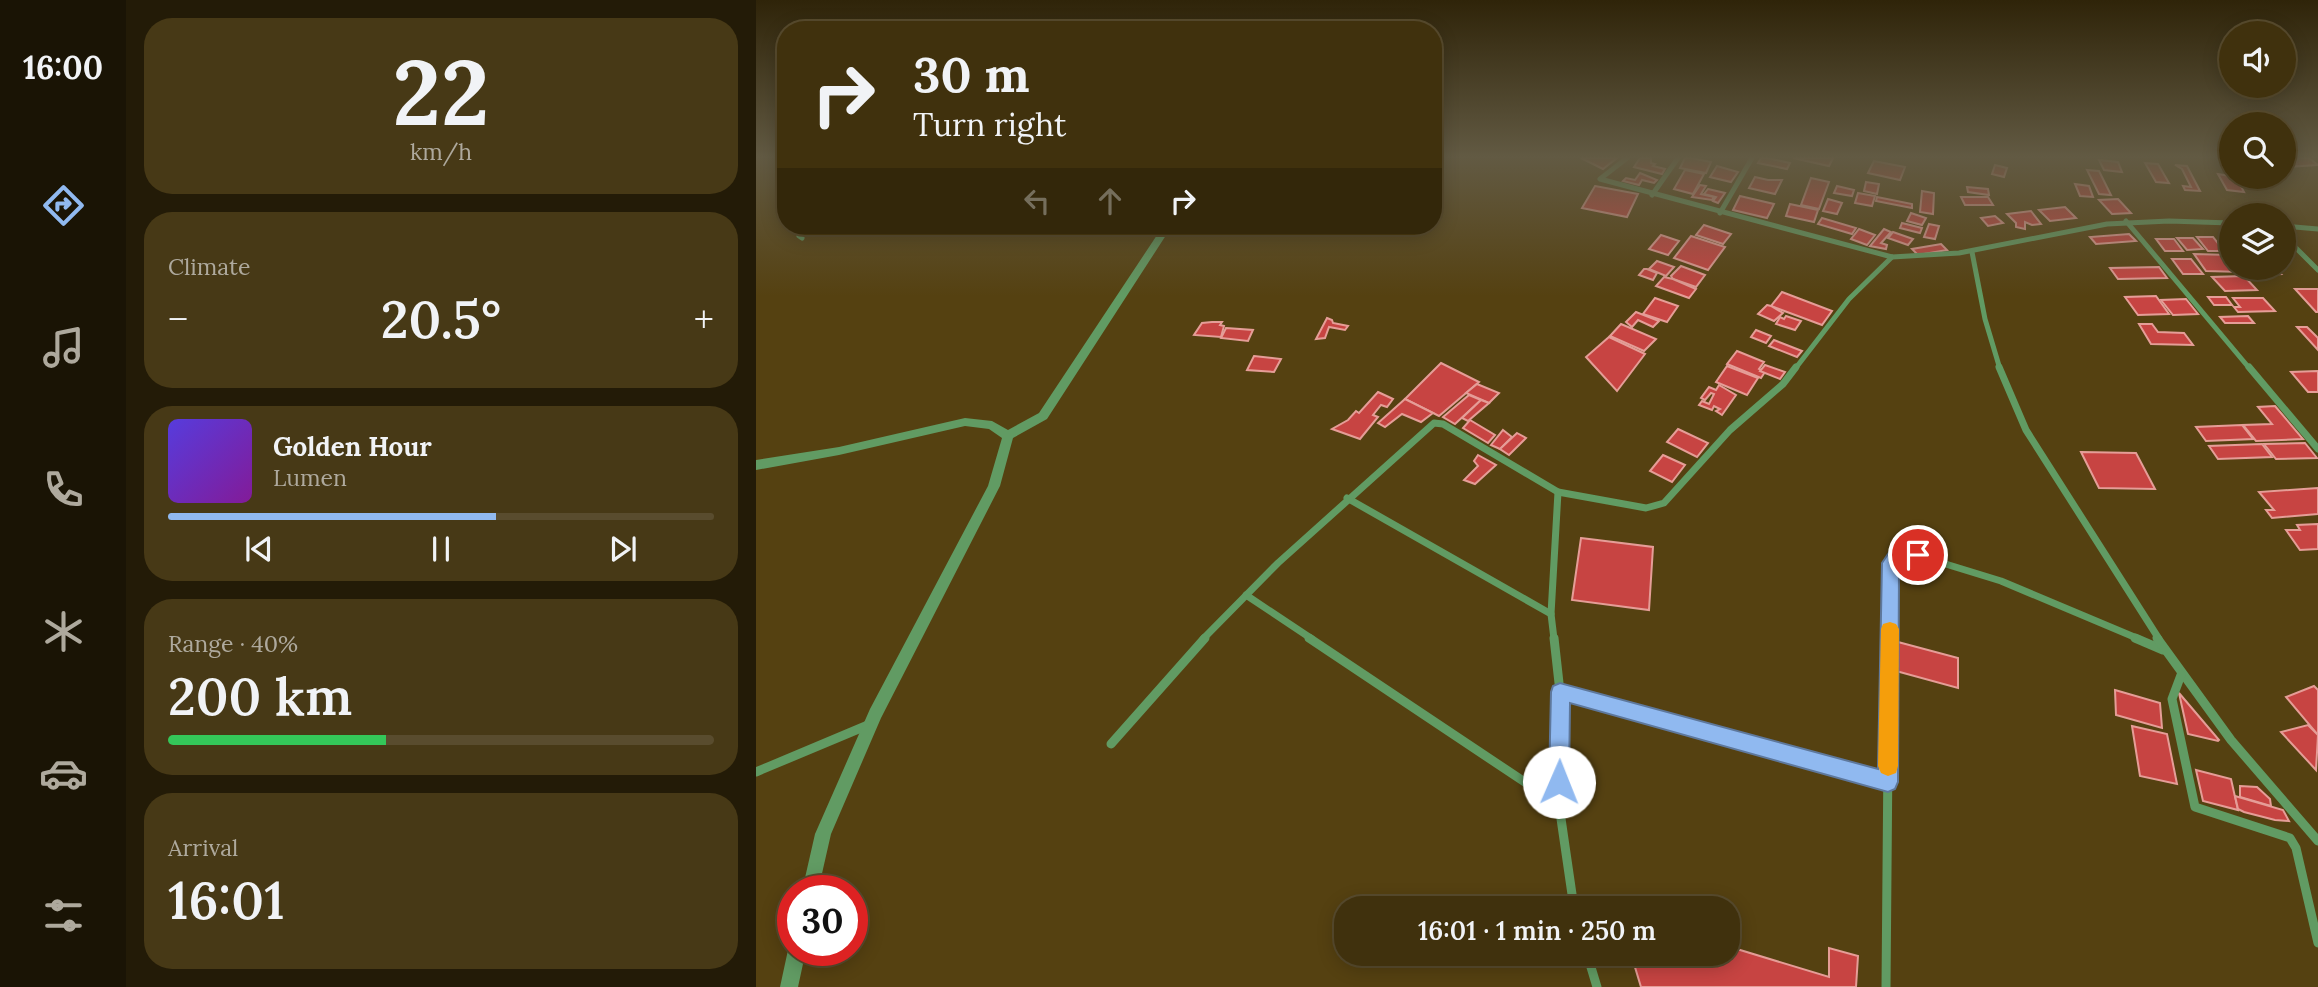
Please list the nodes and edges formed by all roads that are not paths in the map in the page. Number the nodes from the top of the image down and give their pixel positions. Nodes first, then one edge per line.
1 (1686, 204) edge
2 (1725, 204) edge
3 (1720, 213) junction
4 (2126, 221) junction
5 (2219, 223) edge
6 (2296, 227) edge
7 (2318, 229) edge
8 (800, 235) edge
9 (1161, 235) edge
10 (802, 238) dead end
11 (2296, 248) edge
12 (1972, 253) junction
13 (1892, 257) junction
14 (2318, 270) edge
15 (1008, 436) junction
16 (2318, 449) edge
17 (756, 465) edge
18 (1558, 492) junction
19 (1347, 498) junction
20 (1246, 595) junction
21 (1551, 614) junction
22 (2163, 650) junction
23 (2181, 674) junction
24 (1560, 692) junction
25 (871, 724) junction
26 (1111, 744) dead end
27 (756, 772) edge
28 (1888, 782) junction
29 (1559, 805) junction
30 (2318, 841) edge
31 (814, 875) edge
32 (1572, 896) edge
33 (2318, 943) edge
34 (794, 966) edge
35 (1591, 966) edge
36 (789, 987) edge
37 (1597, 987) edge
38 (1886, 987) edge

1 - 3 street
2 - 3 street
3 - 13 street
4 - 5 street
4 - 12 street
4 - 16 street
6 - 7 street
8 - 10 street
9 - 15 street
11 - 14 street
12 - 13 street
12 - 22 street
13 - 18 street
15 - 17 street
15 - 25 street
18 - 19 street
18 - 21 street
19 - 20 street
19 - 21 street
20 - 26 street
20 - 29 street
21 - 24 street
22 - 23 street
22 - 28 street
23 - 30 street
23 - 33 street
24 - 28 street
24 - 29 street
25 - 27 street
25 - 31 street
28 - 38 street
29 - 32 street
34 - 36 street
35 - 37 street

